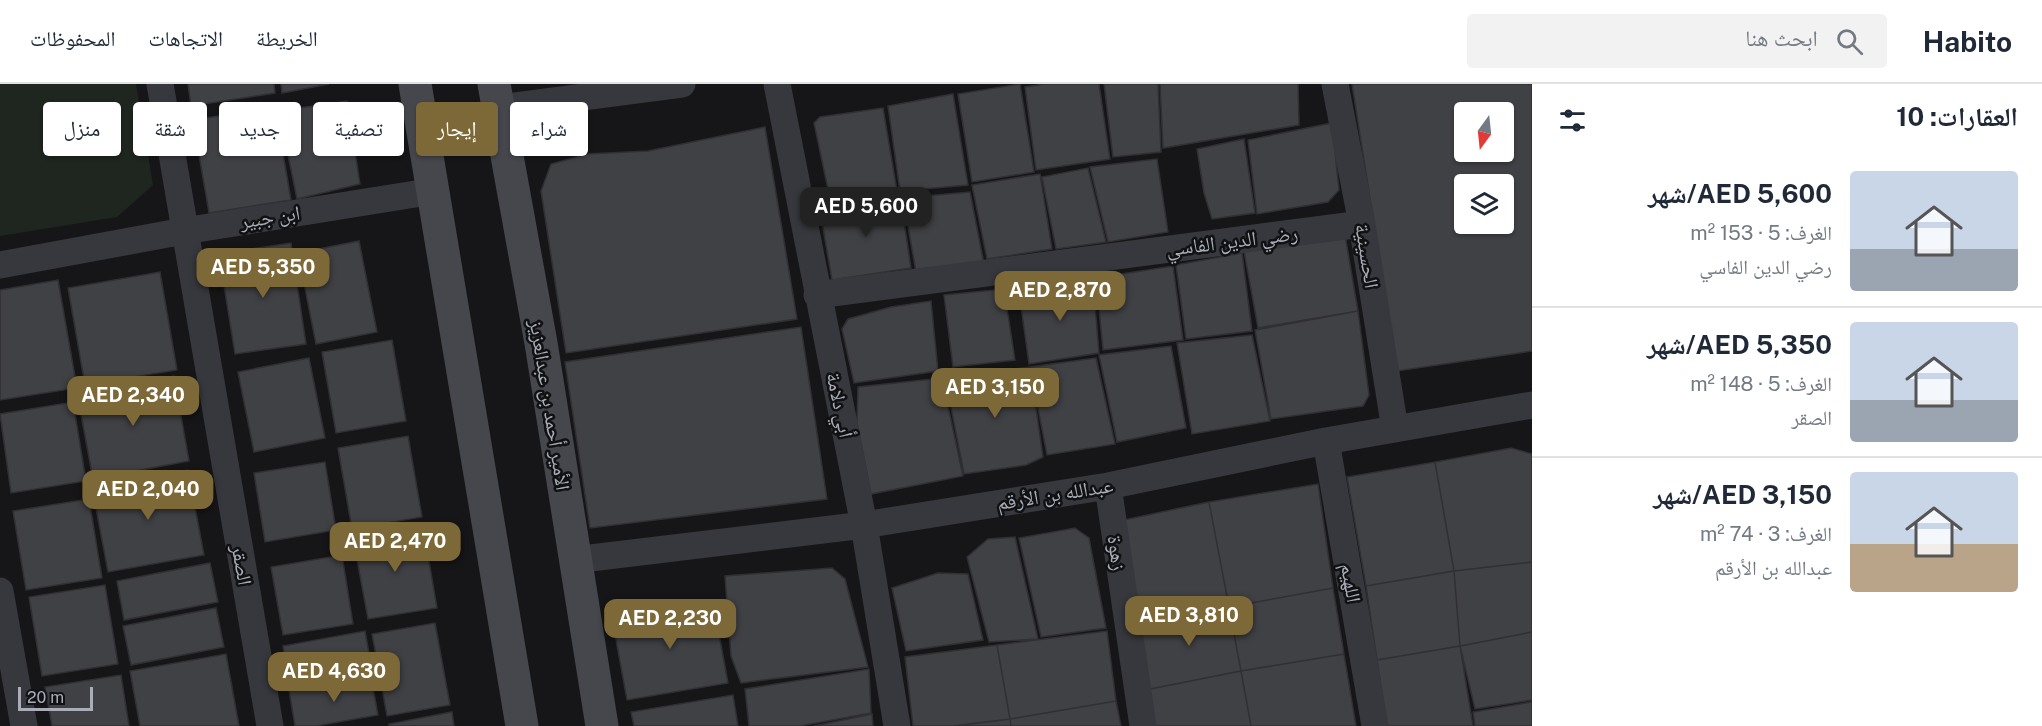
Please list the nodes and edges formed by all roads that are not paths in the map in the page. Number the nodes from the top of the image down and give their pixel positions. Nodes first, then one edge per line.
1 (160, 84) edge
2 (415, 84) edge
3 (682, 84) edge
4 (777, 84) edge
5 (1335, 84) edge
6 (496, 96) edge
7 (434, 191) junction
8 (1362, 224) junction
9 (183, 231) junction
10 (0, 265) edge
11 (817, 295) junction
12 (1532, 405) edge
13 (1395, 429) junction
14 (1326, 441) junction
15 (1108, 486) junction
16 (864, 525) junction
17 (574, 560) junction
18 (0, 591) edge
19 (24, 726) edge
20 (270, 726) edge
21 (522, 726) edge
22 (602, 726) edge
23 (897, 726) edge
24 (1143, 726) edge
25 (1375, 726) edge

1 - 9 street, الصقر
2 - 7 street
3 - 6 street
4 - 11 street, أبي دلامة
5 - 8 street, الحسينية
6 - 17 street, الأمير أحمد بن عبدالعزيز
7 - 9 street, ابن جبير
7 - 21 street
8 - 11 street, رضي الدين الفاسي
8 - 13 street, الحسينية
9 - 10 street, ابن جبير
9 - 20 street, الصقر
11 - 16 street, أبي دلامة
12 - 13 street, عبدالله بن الأرقم
13 - 14 street, عبدالله بن الأرقم
14 - 15 street, عبدالله بن الأرقم
14 - 25 street, اللهيم
15 - 16 street, عبدالله بن الأرقم
15 - 24 street, زهوة
16 - 17 street, عبدالله بن الأرقم
16 - 23 street, أبي دلامة
17 - 22 street, الأمير أحمد بن عبدالعزيز
18 - 19 street

